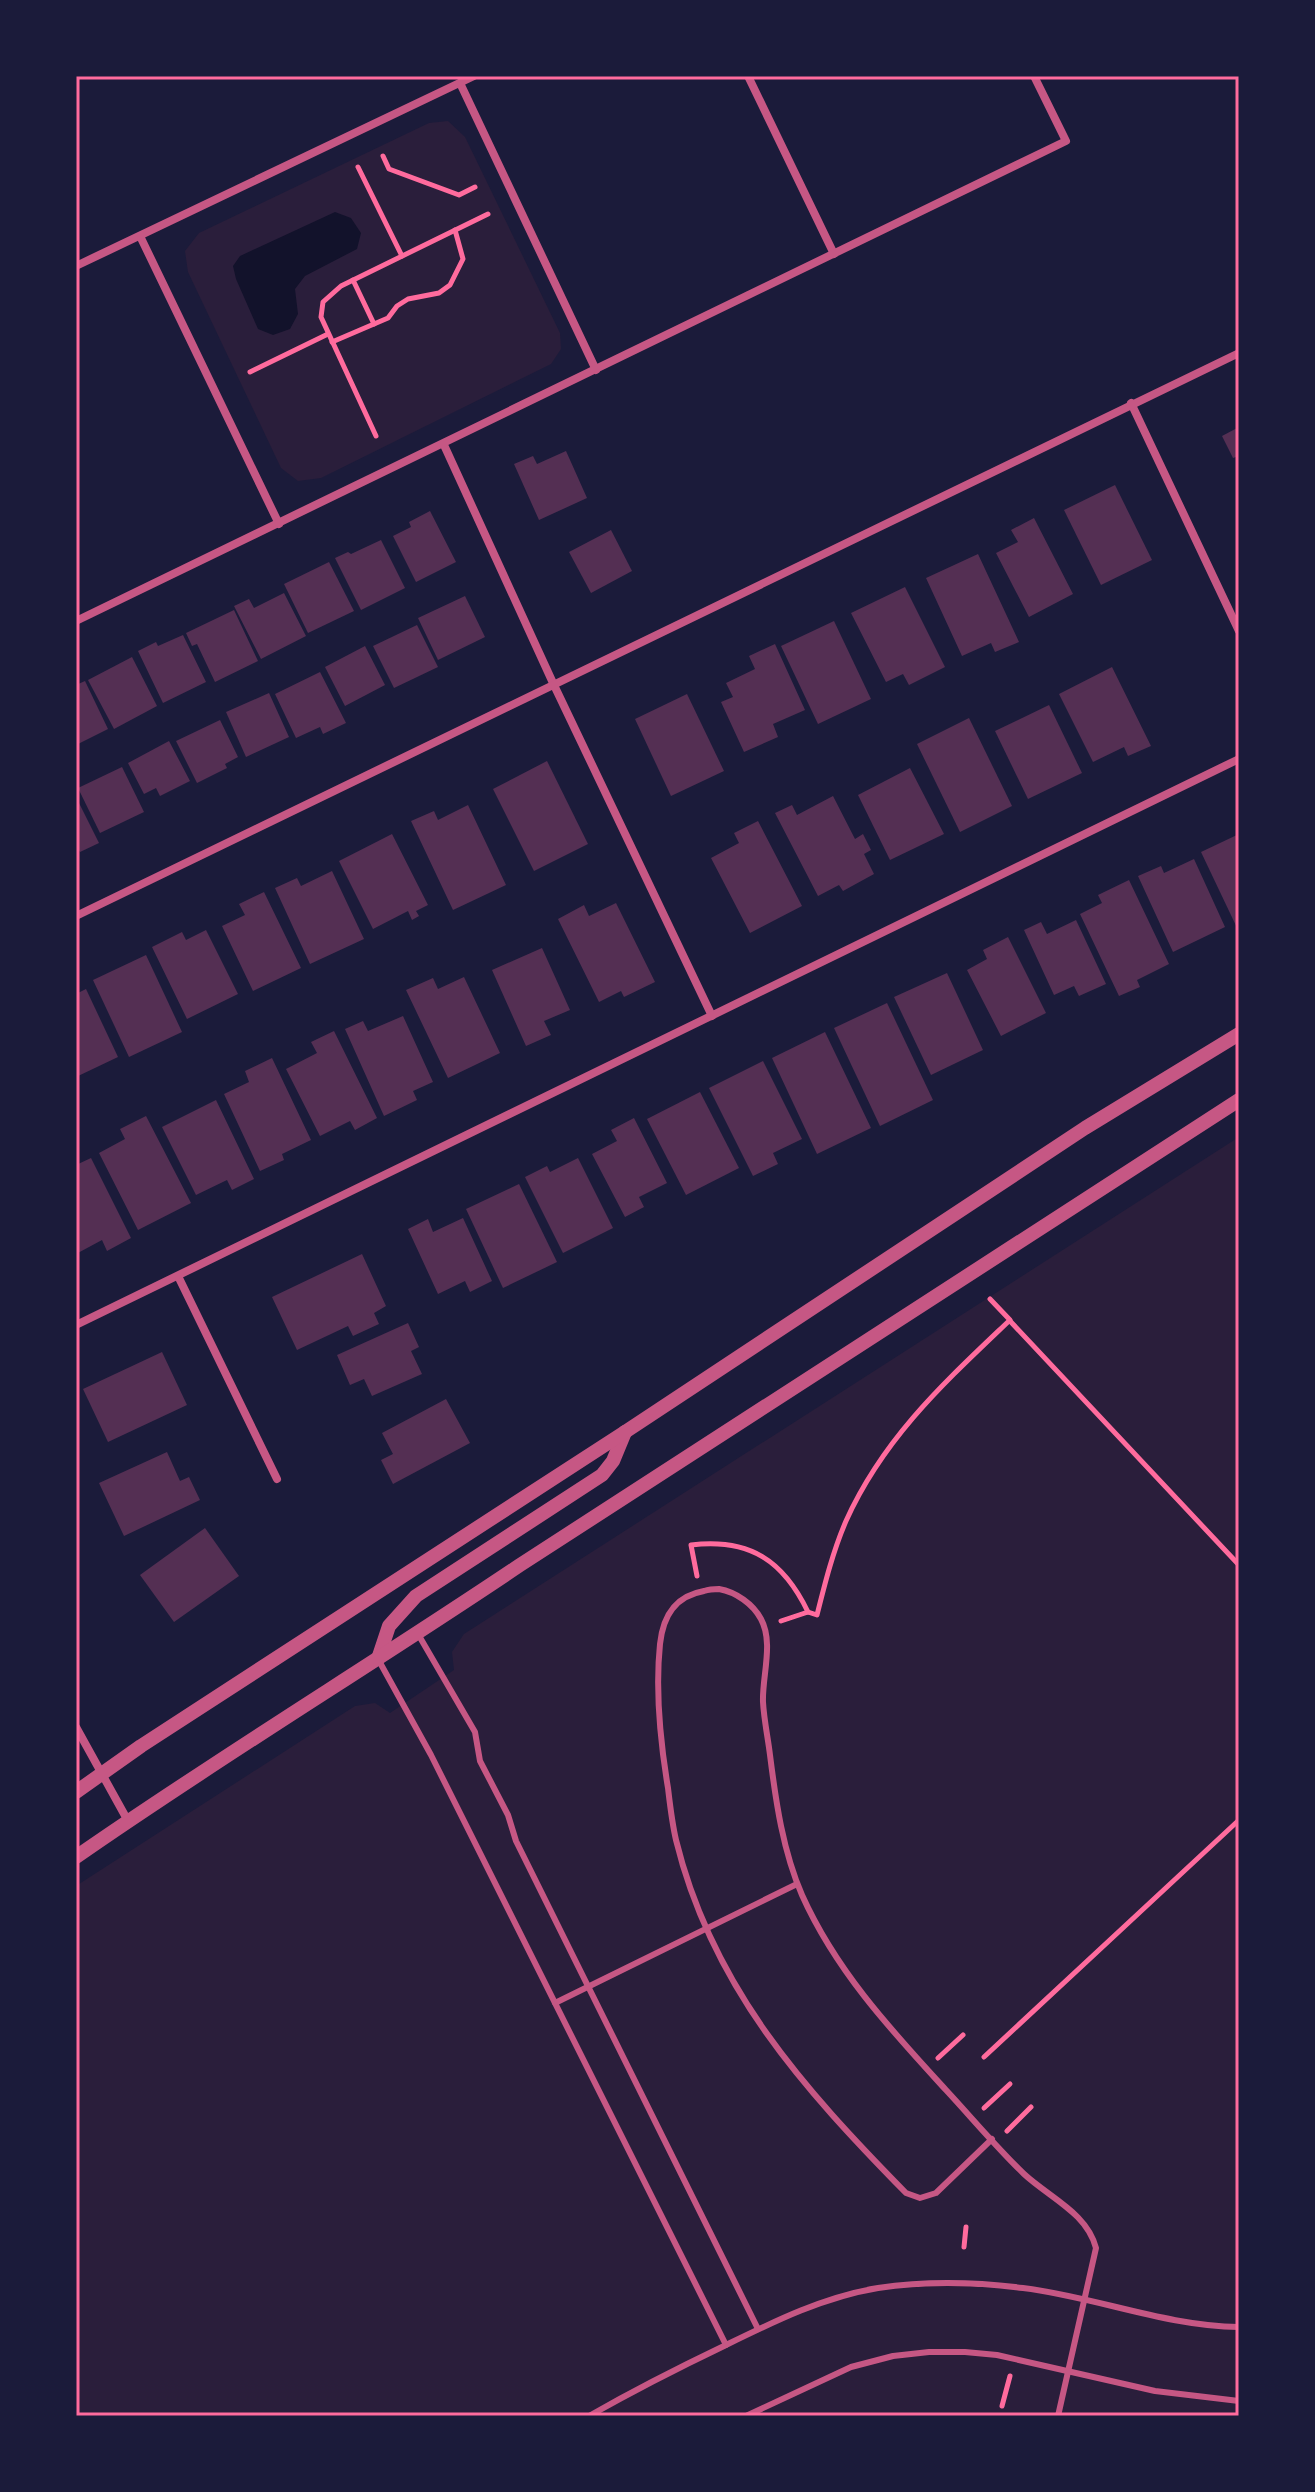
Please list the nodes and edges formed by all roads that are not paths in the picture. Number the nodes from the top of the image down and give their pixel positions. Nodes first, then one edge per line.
1 (474, 76) edge
2 (748, 76) edge
3 (1034, 76) edge
4 (460, 83) junction
5 (140, 236) junction
6 (834, 254) junction
7 (76, 266) edge
8 (1239, 353) edge
9 (596, 370) junction
10 (1131, 403) junction
11 (444, 445) junction
12 (279, 524) junction
13 (76, 621) edge
14 (1239, 631) edge
15 (553, 683) junction
16 (1239, 759) edge
17 (76, 916) edge
18 (712, 1016) junction
19 (1239, 1034) edge
20 (1239, 1100) edge
21 (178, 1276) junction
22 (76, 1325) edge
23 (625, 1432) junction
24 (277, 1479) dead end
25 (418, 1634) junction
26 (378, 1659) junction
27 (76, 1727) edge
28 (100, 1773) junction
29 (76, 1792) edge
30 (128, 1821) junction
31 (76, 1857) edge
32 (797, 1884) junction
33 (706, 1928) junction
34 (589, 1987) junction
35 (555, 2003) junction
36 (994, 2141) junction
37 (1085, 2301) junction
38 (1239, 2327) edge
39 (758, 2329) junction
40 (726, 2345) junction
41 (1067, 2372) junction
42 (1239, 2401) edge
43 (589, 2416) edge
44 (746, 2416) edge
45 (1058, 2416) edge

1 - 4 street
2 - 6 street
3 - 6 street
4 - 5 street
4 - 9 street
5 - 7 street
5 - 12 street
6 - 9 street
8 - 10 street
9 - 11 street
10 - 14 street
10 - 15 street
11 - 12 street
11 - 15 street
12 - 13 street
15 - 17 street
15 - 18 street
16 - 18 street
18 - 21 street
19 - 23 street
20 - 25 street
21 - 22 street
21 - 24 street
23 - 26 street
23 - 28 street
25 - 26 street
25 - 34 lane
26 - 30 street
26 - 35 lane
27 - 28 street
28 - 29 street
28 - 30 street
30 - 31 street
32 - 33 lane
32 - 33 lane
32 - 36 lane
33 - 34 lane
33 - 36 lane
34 - 35 lane
34 - 39 lane
35 - 40 lane
36 - 37 lane
37 - 38 lane
37 - 39 lane
37 - 41 lane
39 - 40 lane
40 - 43 lane
41 - 42 lane
41 - 44 lane
41 - 45 lane

